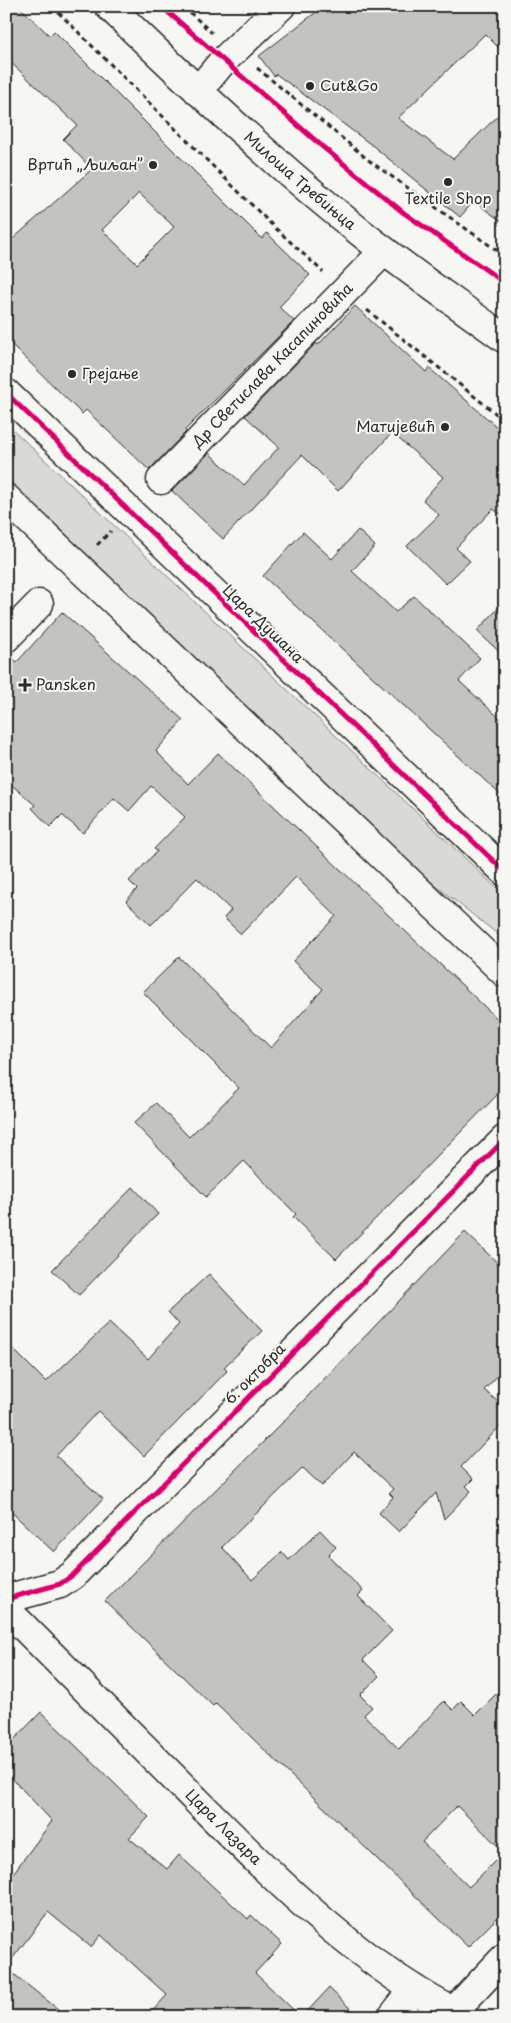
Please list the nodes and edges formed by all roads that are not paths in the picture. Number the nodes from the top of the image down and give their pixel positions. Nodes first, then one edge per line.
1 (109, 6) edge
2 (280, 6) edge
3 (198, 91) junction
4 (384, 250) junction
5 (505, 339) edge
6 (6, 393) edge
7 (162, 480) dead end
8 (6, 498) edge
9 (39, 604) dead end
10 (6, 638) edge
11 (505, 872) edge
12 (505, 973) edge
13 (505, 1139) edge
14 (6, 1599) edge
15 (6, 1609) edge
16 (505, 1957) edge
17 (414, 1990) junction
18 (458, 2014) edge
19 (392, 2017) edge

1 - 3 street, Милоша Требињца
2 - 3 street
3 - 4 street, Милоша Требињца
4 - 5 street, Милоша Требињца
4 - 7 street, Др Светислава Касапиновића
6 - 11 street, Цара Душана
8 - 12 street
9 - 10 street
13 - 14 street, 6. октобра
15 - 17 street, Цара Лазара
16 - 18 street
17 - 18 street, Цара Лазара
17 - 19 street

